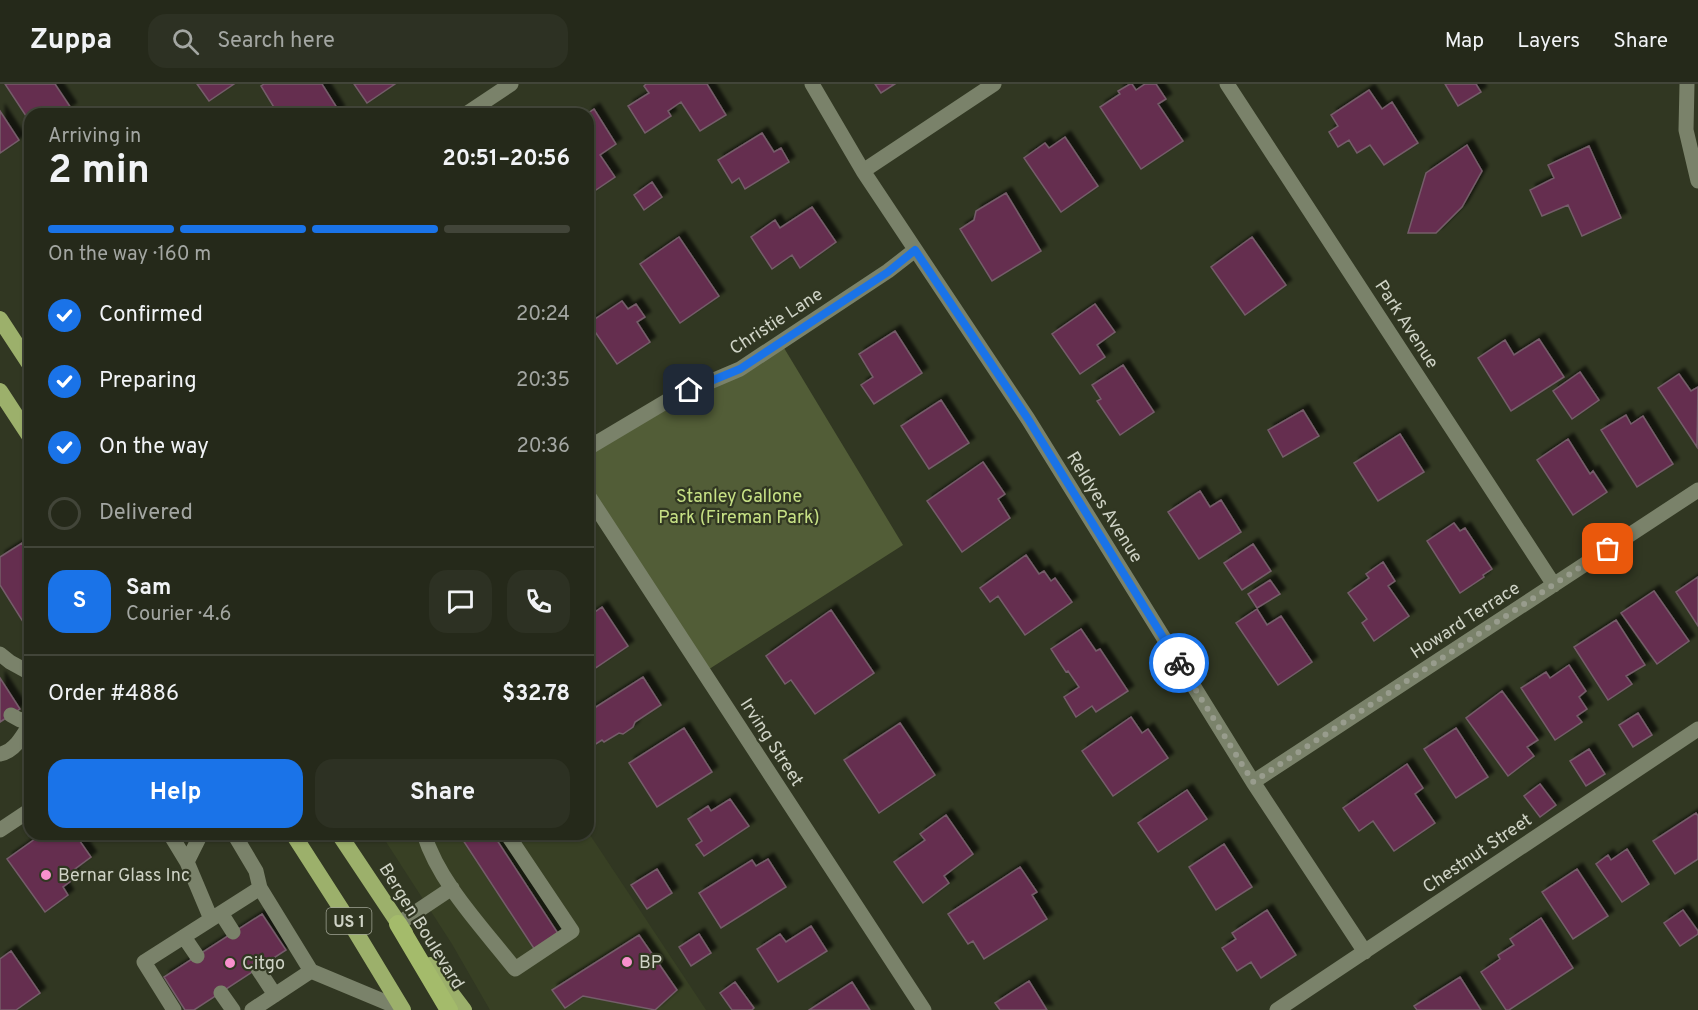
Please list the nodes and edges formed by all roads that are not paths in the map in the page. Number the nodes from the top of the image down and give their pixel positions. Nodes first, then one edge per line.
1 (512, 84) edge
2 (812, 84) edge
3 (994, 84) edge
4 (1227, 84) edge
5 (1687, 84) edge
6 (475, 108) edge
7 (863, 171) junction
8 (1698, 180) edge
9 (915, 250) junction
10 (0, 319) edge
11 (24, 356) edge
12 (0, 391) edge
13 (5, 412) edge
14 (24, 431) edge
15 (594, 444) edge
16 (1698, 490) edge
17 (594, 504) edge
18 (1554, 585) junction
19 (0, 654) edge
20 (24, 669) edge
21 (11, 715) dead end
22 (24, 720) edge
23 (1698, 729) edge
24 (24, 732) edge
25 (0, 754) edge
26 (1253, 782) junction
27 (24, 814) edge
28 (0, 830) edge
29 (174, 840) edge
30 (198, 840) edge
31 (238, 840) edge
32 (296, 840) edge
33 (343, 840) edge
34 (426, 840) edge
35 (511, 840) edge
36 (187, 862) junction
37 (260, 888) junction
38 (452, 888) junction
39 (216, 916) junction
40 (398, 924) junction
41 (233, 932) dead end
42 (184, 937) junction
43 (1365, 952) junction
44 (197, 956) dead end
45 (258, 969) dead end
46 (311, 971) junction
47 (221, 993) dead end
48 (275, 995) junction
49 (174, 1010) edge
50 (233, 1010) edge
51 (252, 1010) edge
52 (402, 1010) edge
53 (448, 1010) edge
54 (464, 1010) edge
55 (924, 1010) edge
56 (1277, 1010) edge

1 - 6 street
2 - 7 street, Reldyes Avenue
3 - 7 street
4 - 18 street, Park Avenue
5 - 8 street
7 - 9 street, Reldyes Avenue
9 - 15 street, Christie Lane
9 - 26 street, Reldyes Avenue
10 - 11 highway
12 - 13 highway
13 - 14 highway
16 - 18 street, Howard Terrace
17 - 55 street, Irving Street
18 - 26 street, Howard Terrace
19 - 20 street
21 - 22 street
23 - 43 street, Chestnut Street
24 - 25 street
26 - 43 street, Reldyes Avenue
27 - 28 street
29 - 36 street
30 - 36 street
31 - 37 street
32 - 52 highway, US 1
33 - 40 highway, Bergen Boulevard / US 1
34 - 38 street
35 - 38 street
36 - 39 street
37 - 39 street
37 - 46 street
38 - 40 street
39 - 41 street
39 - 42 street
40 - 53 highway, Bergen Boulevard / US 1
40 - 54 highway
42 - 44 street
42 - 49 street
43 - 56 street, Chestnut Street
45 - 48 street
46 - 48 street
46 - 52 street
47 - 50 street
48 - 51 street

